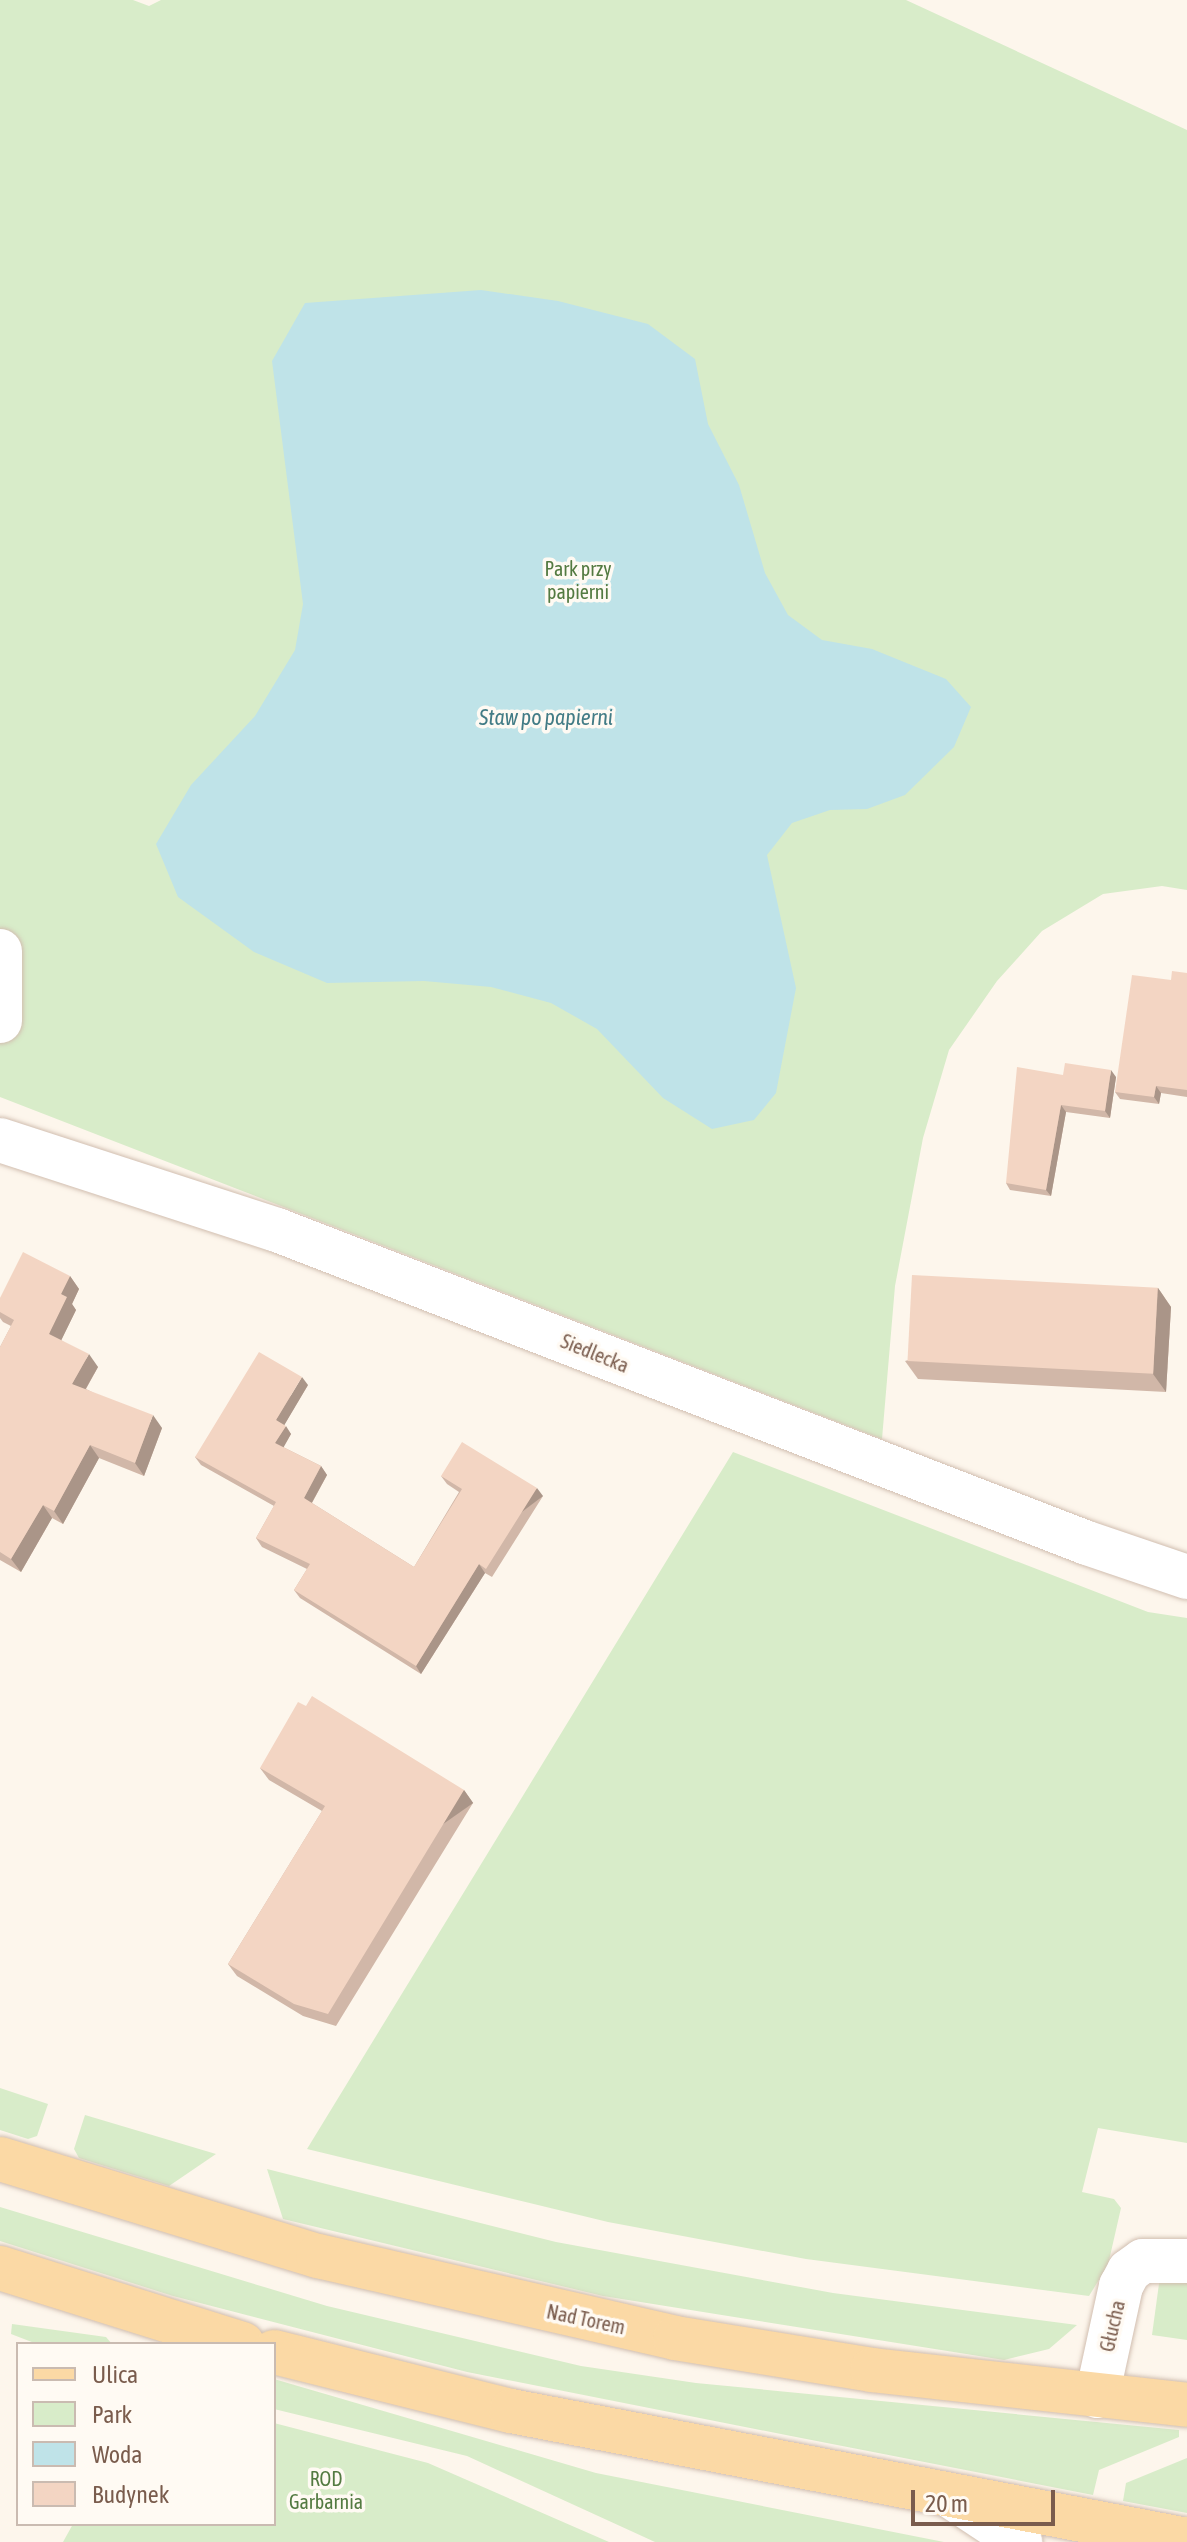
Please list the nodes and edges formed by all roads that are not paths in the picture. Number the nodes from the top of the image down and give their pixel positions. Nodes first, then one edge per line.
1 (0, 951) edge
2 (0, 1021) edge
3 (0, 1140) edge
4 (1187, 1577) edge
5 (0, 2159) edge
6 (1187, 2261) edge
7 (0, 2268) edge
8 (236, 2342) edge
9 (276, 2352) edge
10 (1097, 2396) junction
11 (1187, 2405) edge
12 (952, 2497) junction
13 (1187, 2540) edge
14 (1020, 2542) edge

1 - 2 street
3 - 4 street, Siedlecka
5 - 10 main road, Nad Torem
6 - 10 street, Głucha
7 - 8 main road
9 - 12 main road
10 - 11 main road, Nad Torem
12 - 13 main road
12 - 14 street

